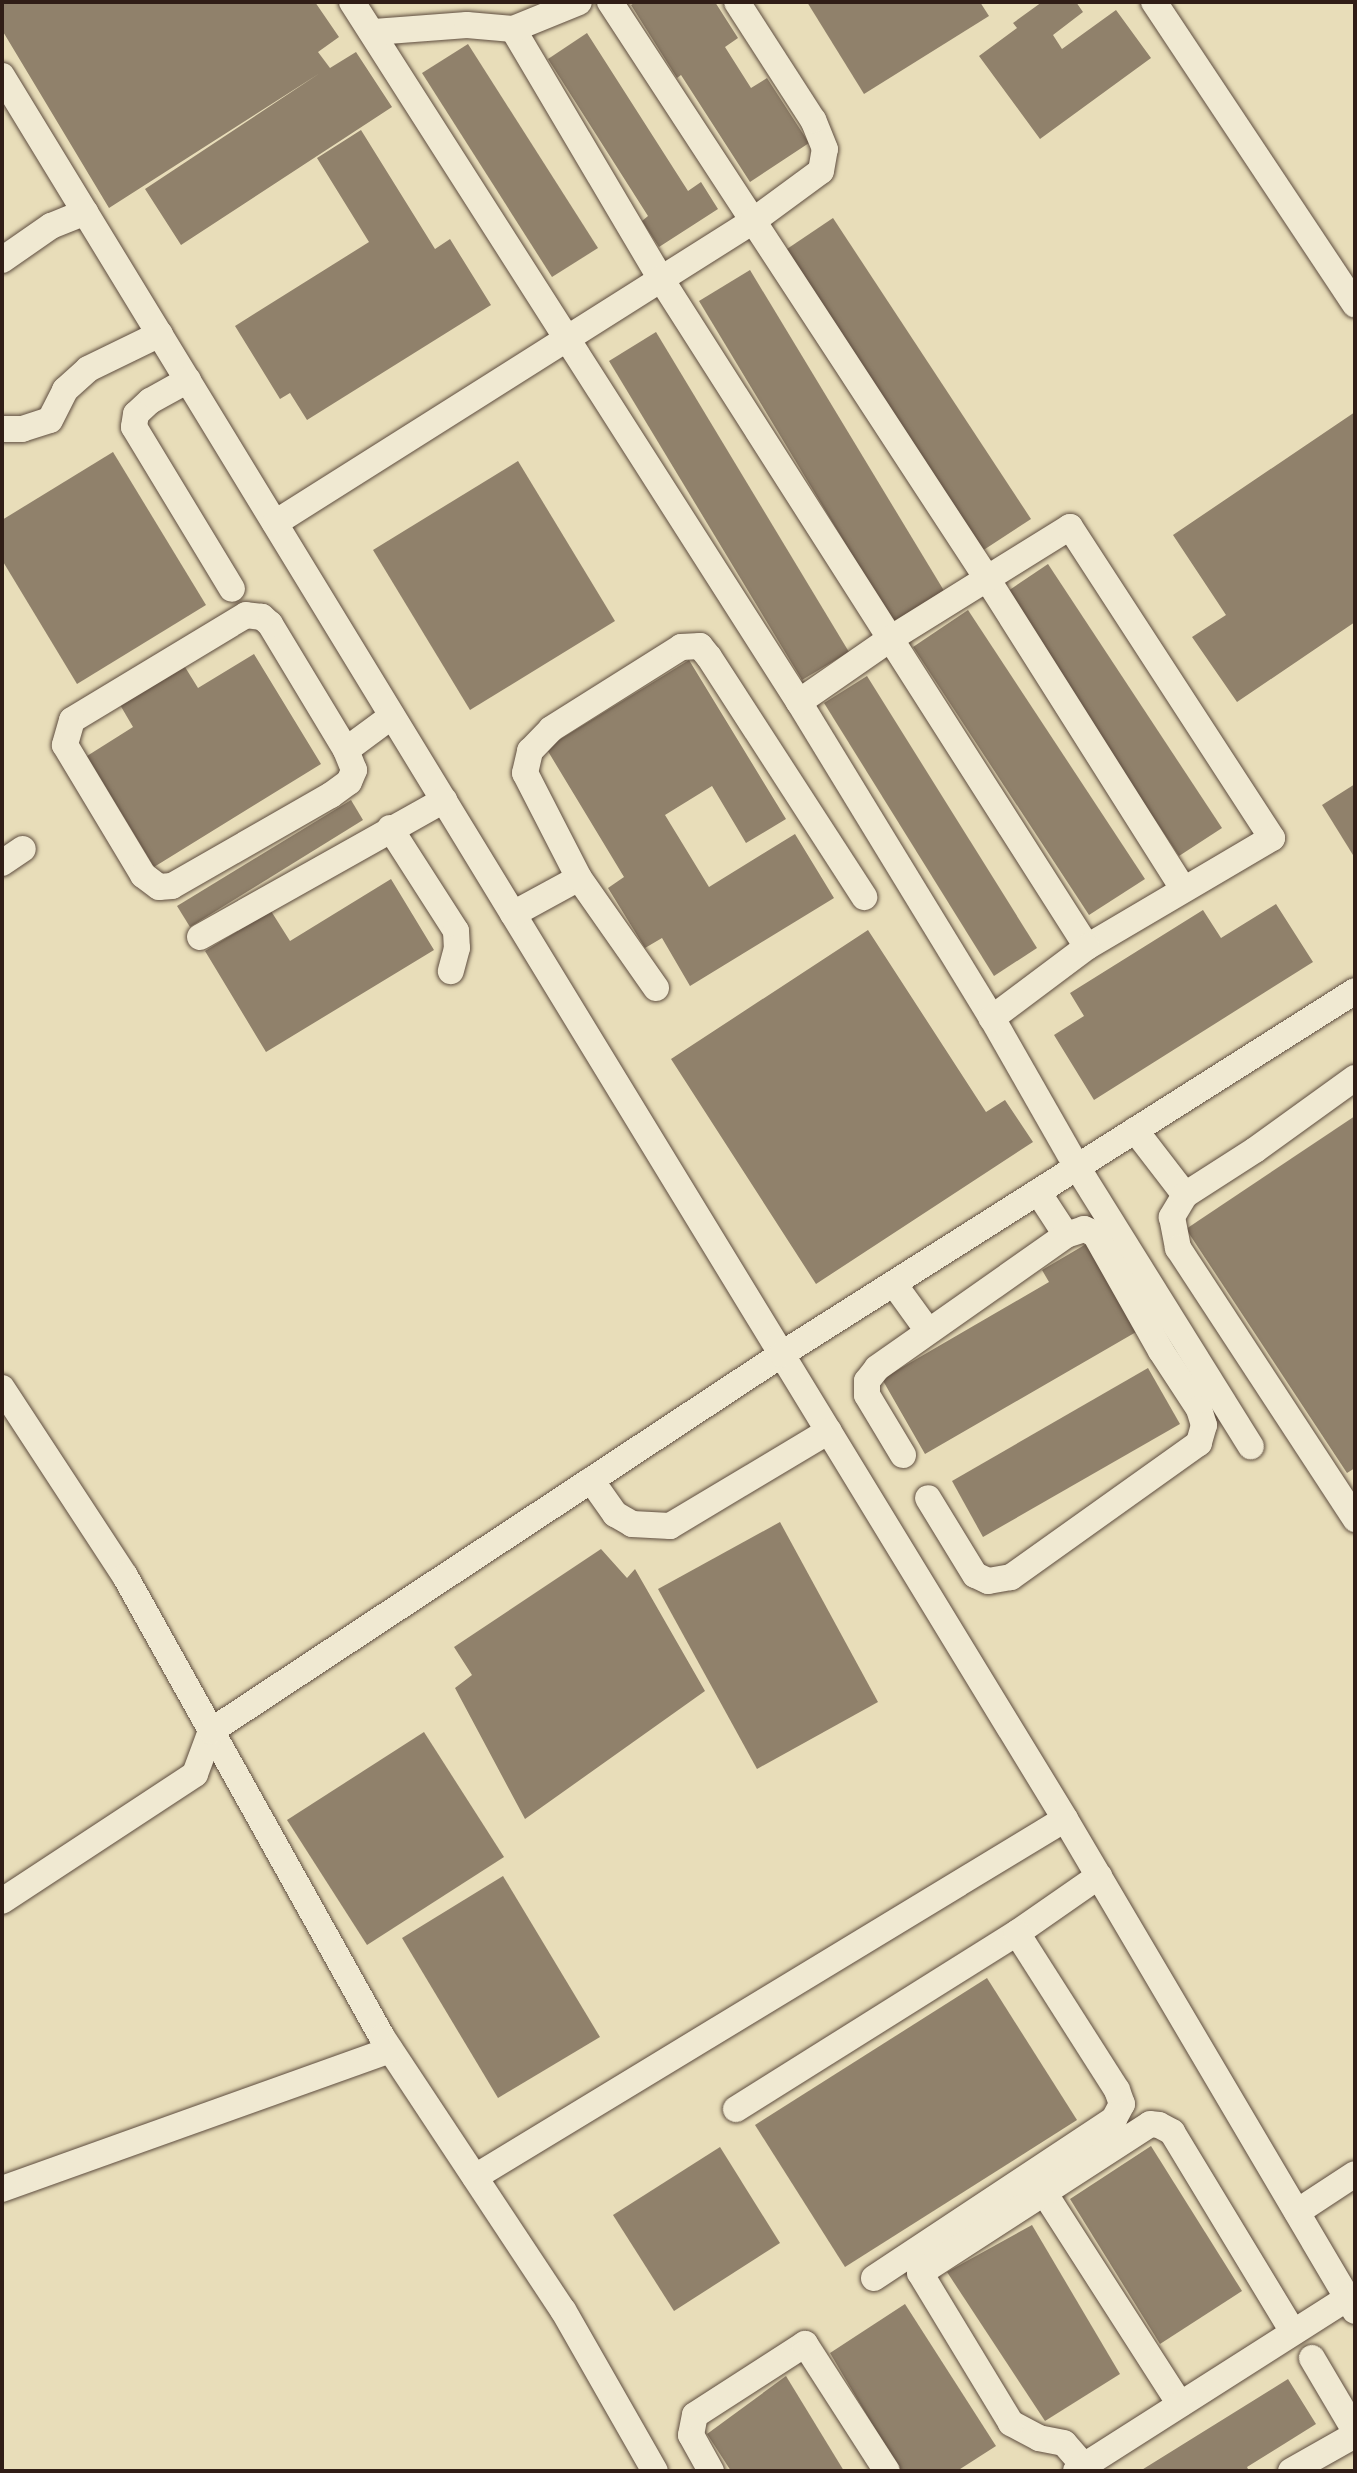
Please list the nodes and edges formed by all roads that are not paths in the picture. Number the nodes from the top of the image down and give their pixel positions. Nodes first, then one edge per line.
1 (352, 2) edge
2 (579, 2) edge
3 (610, 2) edge
4 (737, 2) edge
5 (1154, 2) edge
6 (513, 29) junction
7 (374, 32) junction
8 (2, 76) edge
9 (85, 212) junction
10 (753, 221) junction
11 (2, 260) edge
12 (661, 279) junction
13 (1355, 304) edge
14 (160, 334) junction
15 (568, 340) junction
16 (188, 380) junction
17 (2, 429) edge
18 (275, 523) junction
19 (986, 577) junction
20 (232, 589) dead end
21 (890, 639) junction
22 (799, 702) junction
23 (392, 716) junction
24 (346, 750) junction
25 (444, 800) junction
26 (390, 828) junction
27 (579, 878) junction
28 (1183, 889) junction
29 (863, 897) dead end
30 (513, 914) junction
31 (200, 937) dead end
32 (1087, 947) junction
33 (451, 971) dead end
34 (656, 988) dead end
35 (1355, 991) edge
36 (992, 1018) junction
37 (1355, 1079) edge
38 (1135, 1130) junction
39 (1077, 1167) junction
40 (1038, 1192) junction
41 (1185, 1195) junction
42 (1066, 1235) junction
43 (894, 1283) junction
44 (928, 1331) junction
45 (782, 1354) junction
46 (2, 1388) edge
47 (829, 1432) junction
48 (1251, 1446) dead end
49 (902, 1455) dead end
50 (591, 1480) junction
51 (928, 1498) dead end
52 (1355, 1519) edge
53 (211, 1731) junction
54 (1065, 1819) junction
55 (1099, 1876) junction
56 (2, 1902) edge
57 (1017, 1933) junction
58 (390, 2050) junction
59 (736, 2109) dead end
60 (1355, 2174) edge
61 (475, 2177) junction
62 (2, 2189) edge
63 (1045, 2194) junction
64 (1297, 2212) junction
65 (874, 2278) dead end
66 (1351, 2305) edge
67 (1293, 2332) junction
68 (1312, 2358) dead end
69 (1180, 2404) junction
70 (1355, 2433) edge
71 (1080, 2469) edge
72 (655, 2471) edge
73 (711, 2471) edge
74 (887, 2471) edge
75 (1291, 2471) edge

1 - 7 street
2 - 6 street
3 - 10 street
4 - 10 street
5 - 13 street
6 - 7 street
6 - 12 street
7 - 15 street
8 - 9 street
9 - 11 street
9 - 14 street
10 - 12 street
10 - 19 street
12 - 15 street
12 - 21 street
14 - 16 street
14 - 17 street
15 - 18 street
15 - 22 street
16 - 18 street
16 - 20 street
18 - 23 street
19 - 21 street
19 - 28 street
19 - 28 street
21 - 22 street
21 - 32 street
22 - 36 street
23 - 24 street
23 - 25 street
24 - 24 street
25 - 26 street
25 - 30 street
26 - 31 street
26 - 33 street
27 - 29 street
27 - 30 street
27 - 34 street
28 - 32 street
30 - 45 street
32 - 36 street
35 - 38 street
36 - 39 street
37 - 41 street
38 - 39 street
38 - 41 street
39 - 40 street
39 - 48 street
40 - 42 street
40 - 43 street
41 - 52 street
42 - 44 street
42 - 51 street
43 - 44 street
43 - 45 street
44 - 49 street
45 - 47 street
45 - 50 street
46 - 53 street
47 - 50 street
47 - 54 street
50 - 53 street
53 - 56 street
53 - 58 street
54 - 55 street
54 - 61 street
55 - 57 street
55 - 64 street
57 - 59 street
57 - 65 street
58 - 61 street
58 - 62 street
60 - 64 street
61 - 72 street
63 - 67 street
63 - 69 street
63 - 71 street
64 - 66 street
66 - 67 street
67 - 69 street
68 - 70 street
69 - 71 street
70 - 75 street
73 - 74 street

